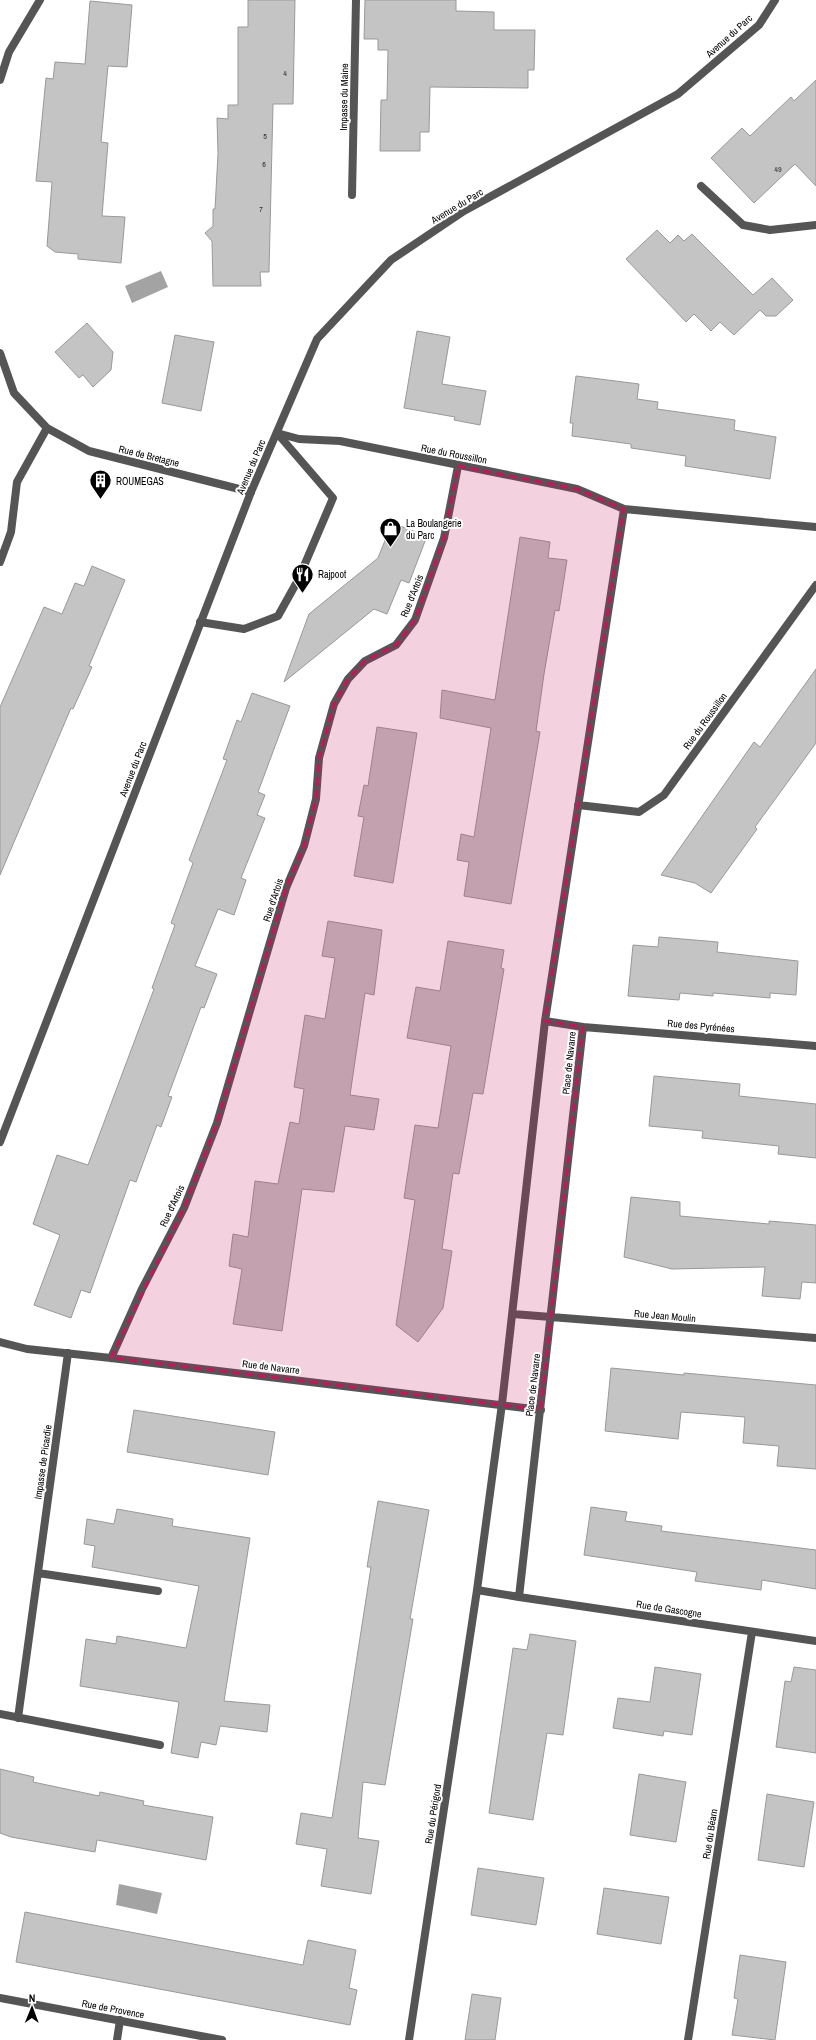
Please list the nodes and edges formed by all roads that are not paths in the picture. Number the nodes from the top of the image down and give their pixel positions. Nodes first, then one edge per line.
1 (40, 0) edge
2 (356, 0) edge
3 (775, 0) edge
4 (0, 80) edge
5 (701, 186) dead end
6 (352, 195) dead end
7 (816, 225) edge
8 (0, 353) edge
9 (47, 428) junction
10 (276, 433) junction
11 (458, 466) junction
12 (251, 492) junction
13 (624, 509) junction
14 (816, 527) edge
15 (0, 562) edge
16 (816, 585) edge
17 (200, 622) junction
18 (578, 805) junction
19 (545, 1021) junction
20 (583, 1027) junction
21 (816, 1046) edge
22 (0, 1142) edge
23 (513, 1314) junction
24 (552, 1316) junction
25 (816, 1338) edge
26 (0, 1342) edge
27 (68, 1353) junction
28 (111, 1358) junction
29 (502, 1404) junction
30 (541, 1410) junction
31 (38, 1573) junction
32 (477, 1590) junction
33 (158, 1591) dead end
34 (519, 1597) junction
35 (752, 1632) junction
36 (816, 1641) edge
37 (0, 1714) edge
38 (18, 1718) junction
39 (160, 1745) dead end
40 (0, 1998) edge
41 (120, 2020) junction
42 (117, 2040) edge
43 (222, 2040) edge
44 (409, 2040) edge
45 (688, 2040) edge

1 - 4 street
2 - 6 street, Impasse du Maine
3 - 10 street, Avenue du Parc
5 - 7 street
8 - 9 street, Rue de Bretagne
9 - 12 street, Rue de Bretagne
9 - 15 street
10 - 11 street, Rue du Roussillon
10 - 12 street, Avenue du Parc
10 - 17 street
11 - 13 street, Rue du Roussillon
11 - 28 street, Rue d'Artois
12 - 17 street, Avenue du Parc
13 - 14 street, Rue du Roussillon
13 - 18 street
16 - 18 street, Rue du Roussillon
17 - 22 street, Avenue du Parc
18 - 19 street
19 - 20 street, Place de Navarre
19 - 23 street
20 - 21 street, Rue des Pyrénées
20 - 24 street, Place de Navarre
23 - 24 street, Rue Jean Moulin
23 - 29 street
24 - 25 street, Rue Jean Moulin
24 - 30 street, Place de Navarre
26 - 27 street, Rue de Navarre
27 - 28 street, Rue de Navarre
27 - 31 street, Impasse de Picardie
28 - 29 street, Rue de Navarre
29 - 30 street, Rue de Navarre
29 - 32 street
30 - 34 street, Place de Navarre
31 - 33 street
31 - 38 street, Impasse de Picardie
32 - 34 street
32 - 44 street, Rue du Périgord
34 - 35 street, Rue de Gascogne
35 - 36 street, Rue de Gascogne
35 - 45 street, Rue du Béarn
37 - 38 street
38 - 39 street
40 - 41 street, Rue de Provence
41 - 42 street
41 - 43 street, Rue de Provence

